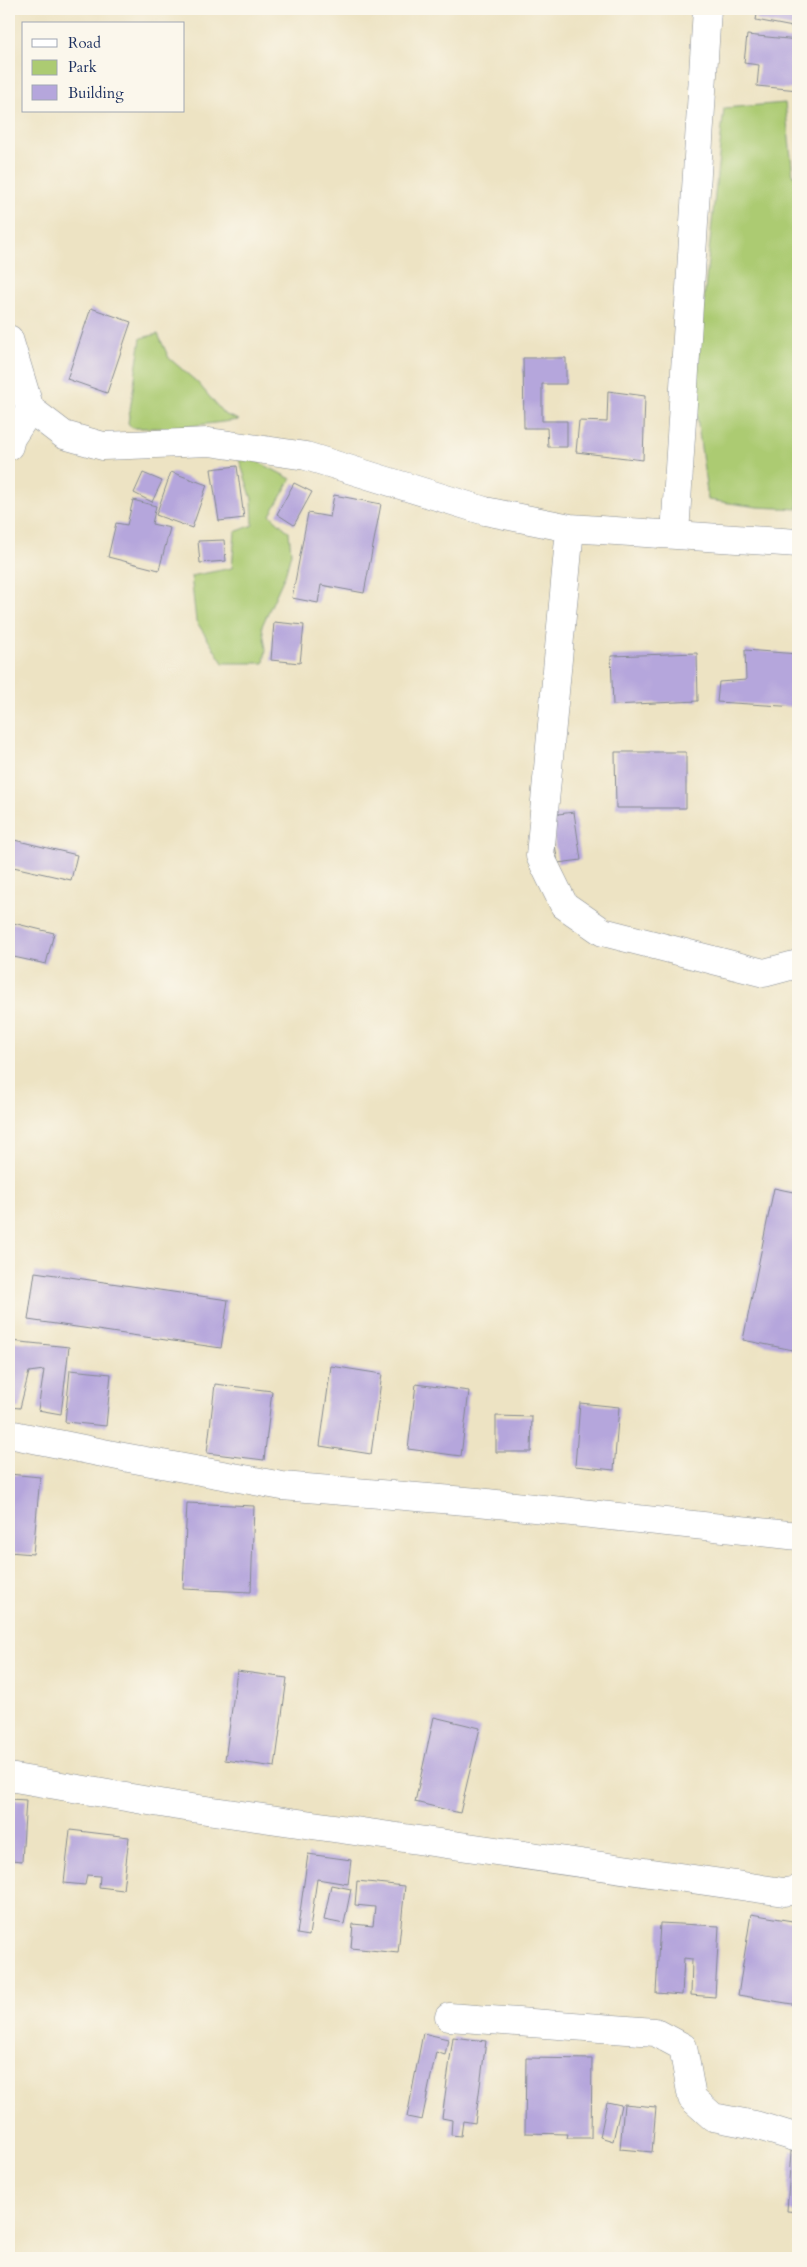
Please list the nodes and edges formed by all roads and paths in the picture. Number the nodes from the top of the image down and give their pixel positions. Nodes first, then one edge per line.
1 (707, 9) edge
2 (9, 339) edge
3 (30, 409) junction
4 (9, 446) edge
5 (570, 528) junction
6 (675, 535) junction
7 (798, 543) edge
8 (798, 964) edge
9 (9, 1434) edge
10 (798, 1536) edge
11 (9, 1777) edge
12 (798, 1890) edge
13 (449, 2017) dead end
14 (798, 2138) edge

1 - 6 street
2 - 3 street
3 - 4 street
3 - 5 street
5 - 6 street
5 - 8 street
6 - 7 street
9 - 10 street
11 - 12 street
13 - 14 street

